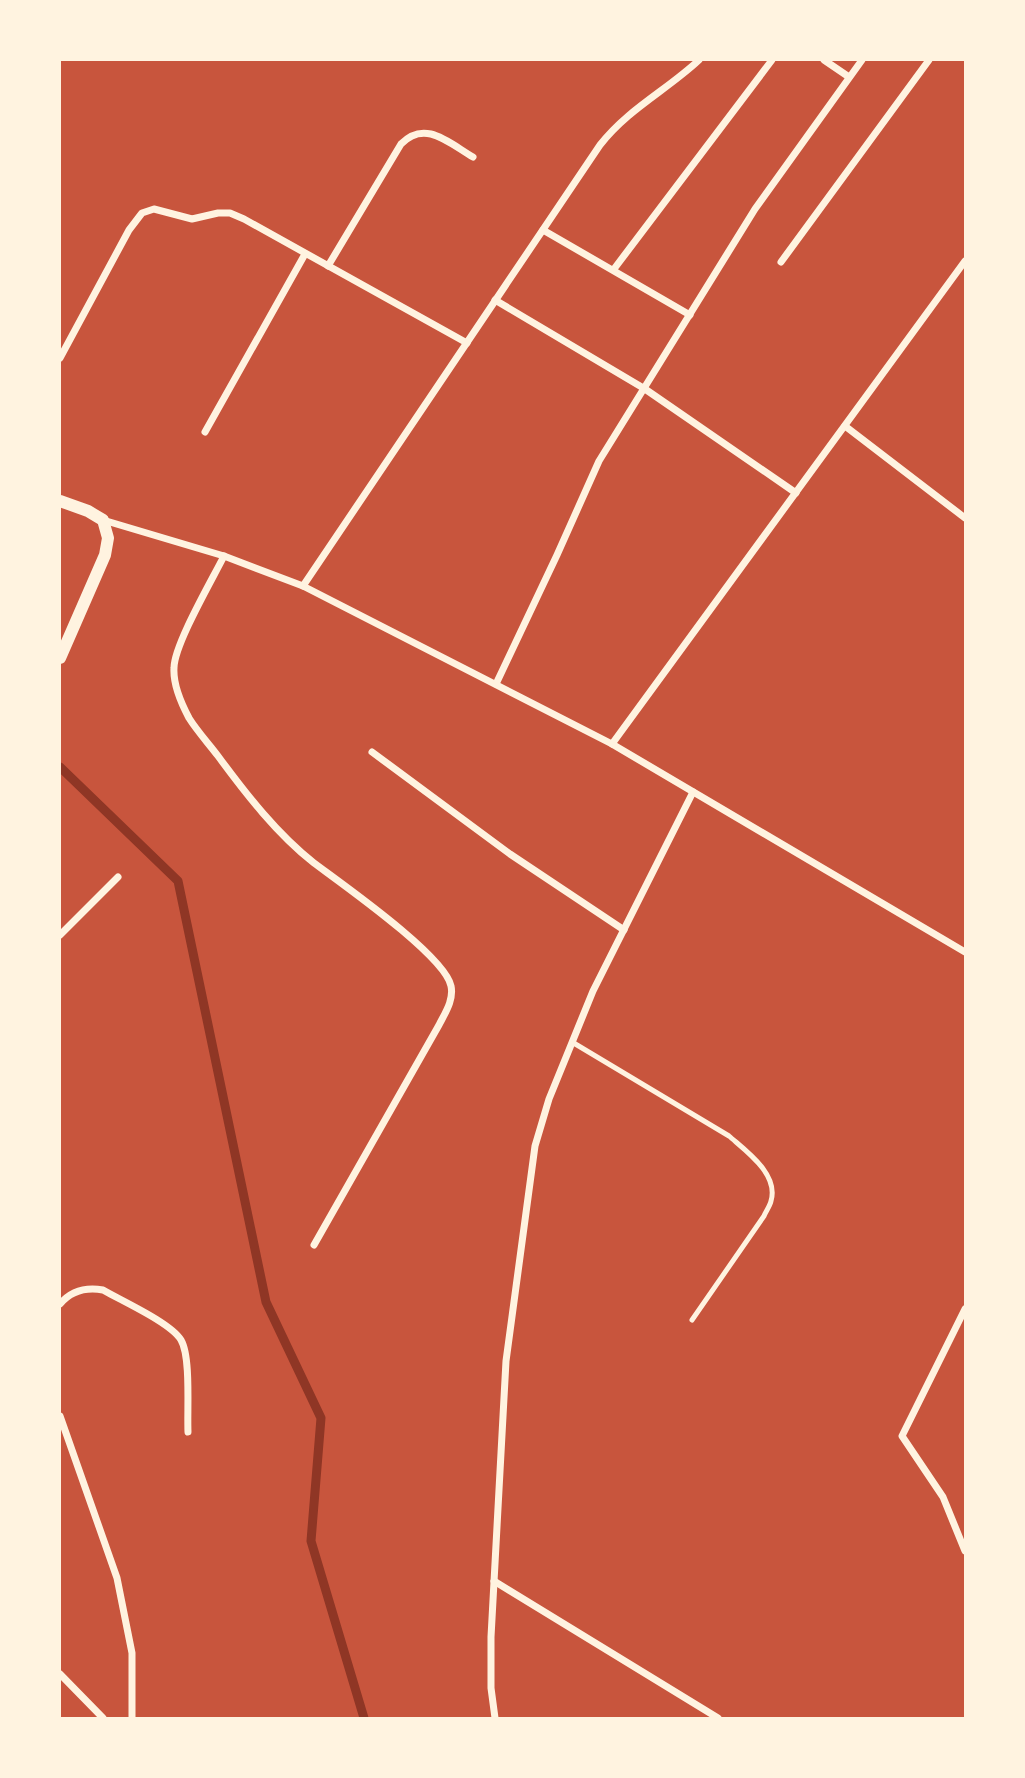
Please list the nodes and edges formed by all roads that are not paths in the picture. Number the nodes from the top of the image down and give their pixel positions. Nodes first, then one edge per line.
1 (699, 60) edge
2 (772, 60) edge
3 (824, 60) edge
4 (862, 60) edge
5 (929, 60) edge
6 (849, 77) junction
7 (473, 157) dead end
8 (543, 230) junction
9 (305, 254) junction
10 (965, 261) edge
11 (781, 262) dead end
12 (328, 266) junction
13 (614, 269) junction
14 (495, 300) junction
15 (690, 315) junction
16 (467, 343) junction
17 (60, 358) edge
18 (645, 389) junction
19 (845, 426) junction
20 (205, 432) dead end
21 (796, 493) junction
22 (60, 501) edge
23 (965, 518) edge
24 (103, 520) junction
25 (223, 556) junction
26 (303, 586) junction
27 (60, 658) edge
28 (496, 684) junction
29 (612, 744) junction
30 (372, 752) dead end
31 (694, 792) junction
32 (118, 877) dead end
33 (624, 930) junction
34 (60, 935) edge
35 (965, 952) edge
36 (572, 1042) junction
37 (314, 1245) dead end
38 (60, 1304) edge
39 (965, 1309) edge
40 (692, 1320) dead end
41 (60, 1416) edge
42 (188, 1432) dead end
43 (965, 1551) edge
44 (494, 1581) junction
45 (60, 1674) edge
46 (103, 1718) edge
47 (132, 1718) edge
48 (495, 1718) edge
49 (718, 1718) edge

1 - 8 street
2 - 13 street
3 - 6 street
4 - 6 street
5 - 11 street
6 - 15 street
7 - 12 street
8 - 13 street
8 - 14 street
9 - 12 street
9 - 17 street
9 - 20 street
10 - 19 street
12 - 16 street
13 - 15 street
14 - 16 street
14 - 18 street
15 - 18 street
16 - 26 street
18 - 21 street
18 - 28 street
19 - 21 street
19 - 23 street
21 - 29 street
22 - 24 street
24 - 25 street
24 - 27 street
25 - 26 street
25 - 37 street
26 - 28 street
28 - 29 street
29 - 31 street
30 - 33 street
31 - 33 street
31 - 35 street
32 - 34 street
33 - 36 street
36 - 40 lane
36 - 44 street
38 - 42 street
39 - 43 street
41 - 47 street
44 - 48 street
44 - 49 street
45 - 46 street

